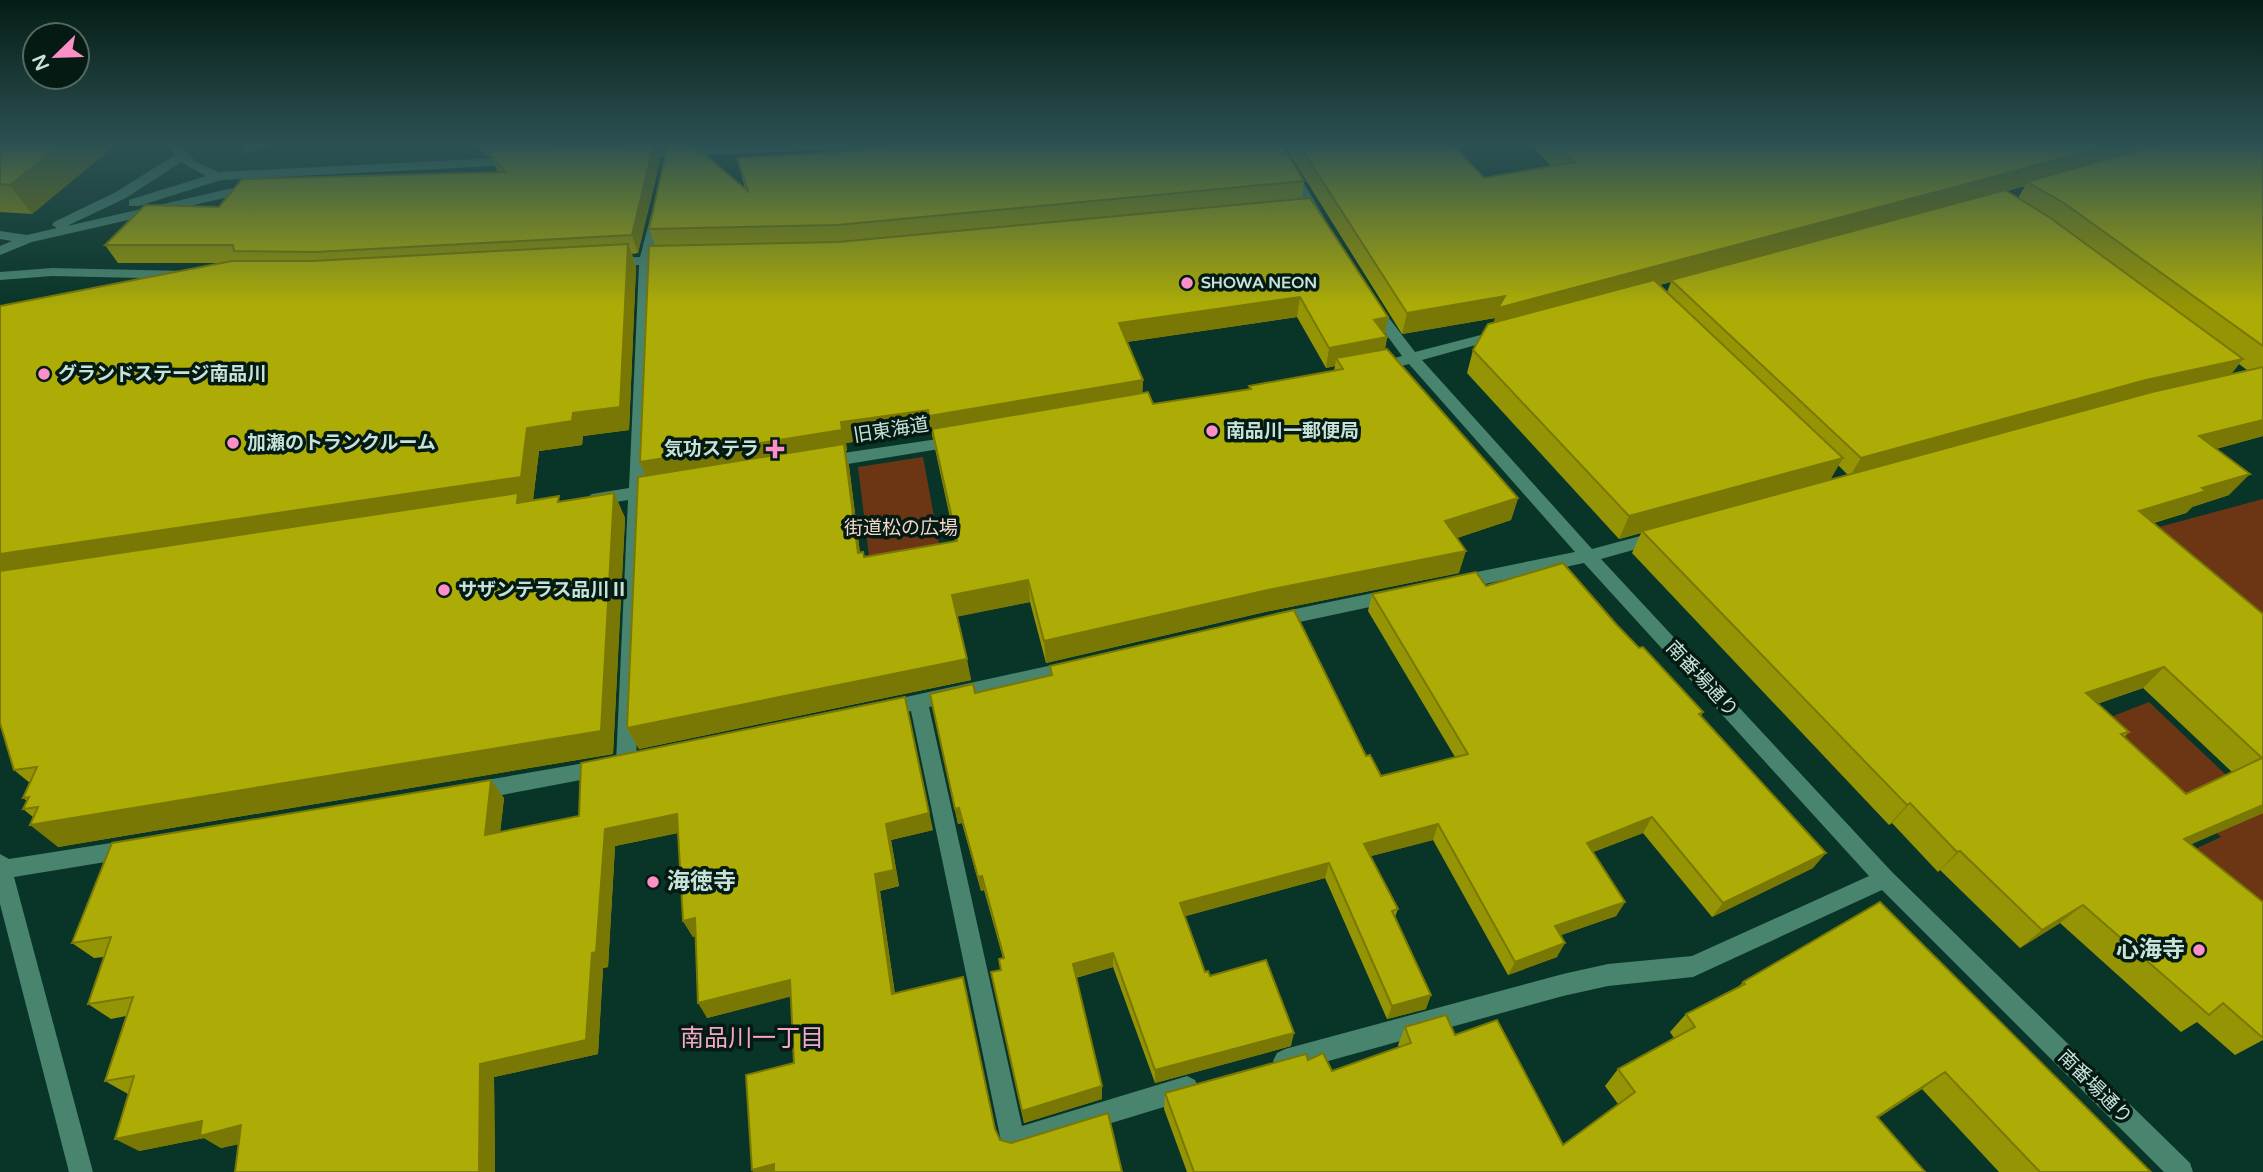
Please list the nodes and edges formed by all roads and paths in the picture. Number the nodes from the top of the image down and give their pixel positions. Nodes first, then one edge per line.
1 (115, 198) edge
2 (153, 198) edge
3 (203, 198) edge
4 (660, 198) edge
5 (1306, 198) edge
6 (1314, 211) junction
7 (1295, 213) edge
8 (1325, 230) edge
9 (28, 239) junction
10 (1, 247) edge
11 (646, 260) junction
12 (688, 260) edge
13 (598, 263) edge
14 (200, 275) edge
15 (0, 276) edge
16 (1368, 299) edge
17 (1516, 330) edge
18 (1413, 358) junction
19 (1364, 370) edge
20 (971, 439) edge
21 (812, 464) edge
22 (676, 486) edge
23 (636, 493) junction
24 (577, 502) edge
25 (1670, 534) edge
26 (1588, 555) junction
27 (1441, 586) edge
28 (1414, 592) edge
29 (1253, 625) edge
30 (1089, 664) edge
31 (919, 703) junction
32 (863, 714) edge
33 (457, 794) edge
34 (143, 847) edge
35 (1, 867) edge
36 (1885, 879) junction
37 (1269, 1066) edge
38 (1203, 1084) edge
39 (81, 1172) edge
40 (2181, 1172) edge

1 - 9 street
2 - 9 street
3 - 9 street
4 - 11 street
5 - 6 street
6 - 7 street
6 - 8 street
9 - 10 street
11 - 12 street
11 - 13 street
11 - 23 street
14 - 15 street
16 - 18 street, 南番場通り
17 - 18 street
18 - 19 street
18 - 26 street, 南番場通り
20 - 21 street, 旧東海道
22 - 23 street
23 - 24 street
23 - 33 street
25 - 26 street
26 - 27 street
26 - 36 street, 南番場通り
28 - 29 street
30 - 31 street
31 - 32 street
31 - 38 street
34 - 35 street
35 - 39 street
36 - 37 street
36 - 40 street, 南番場通り

